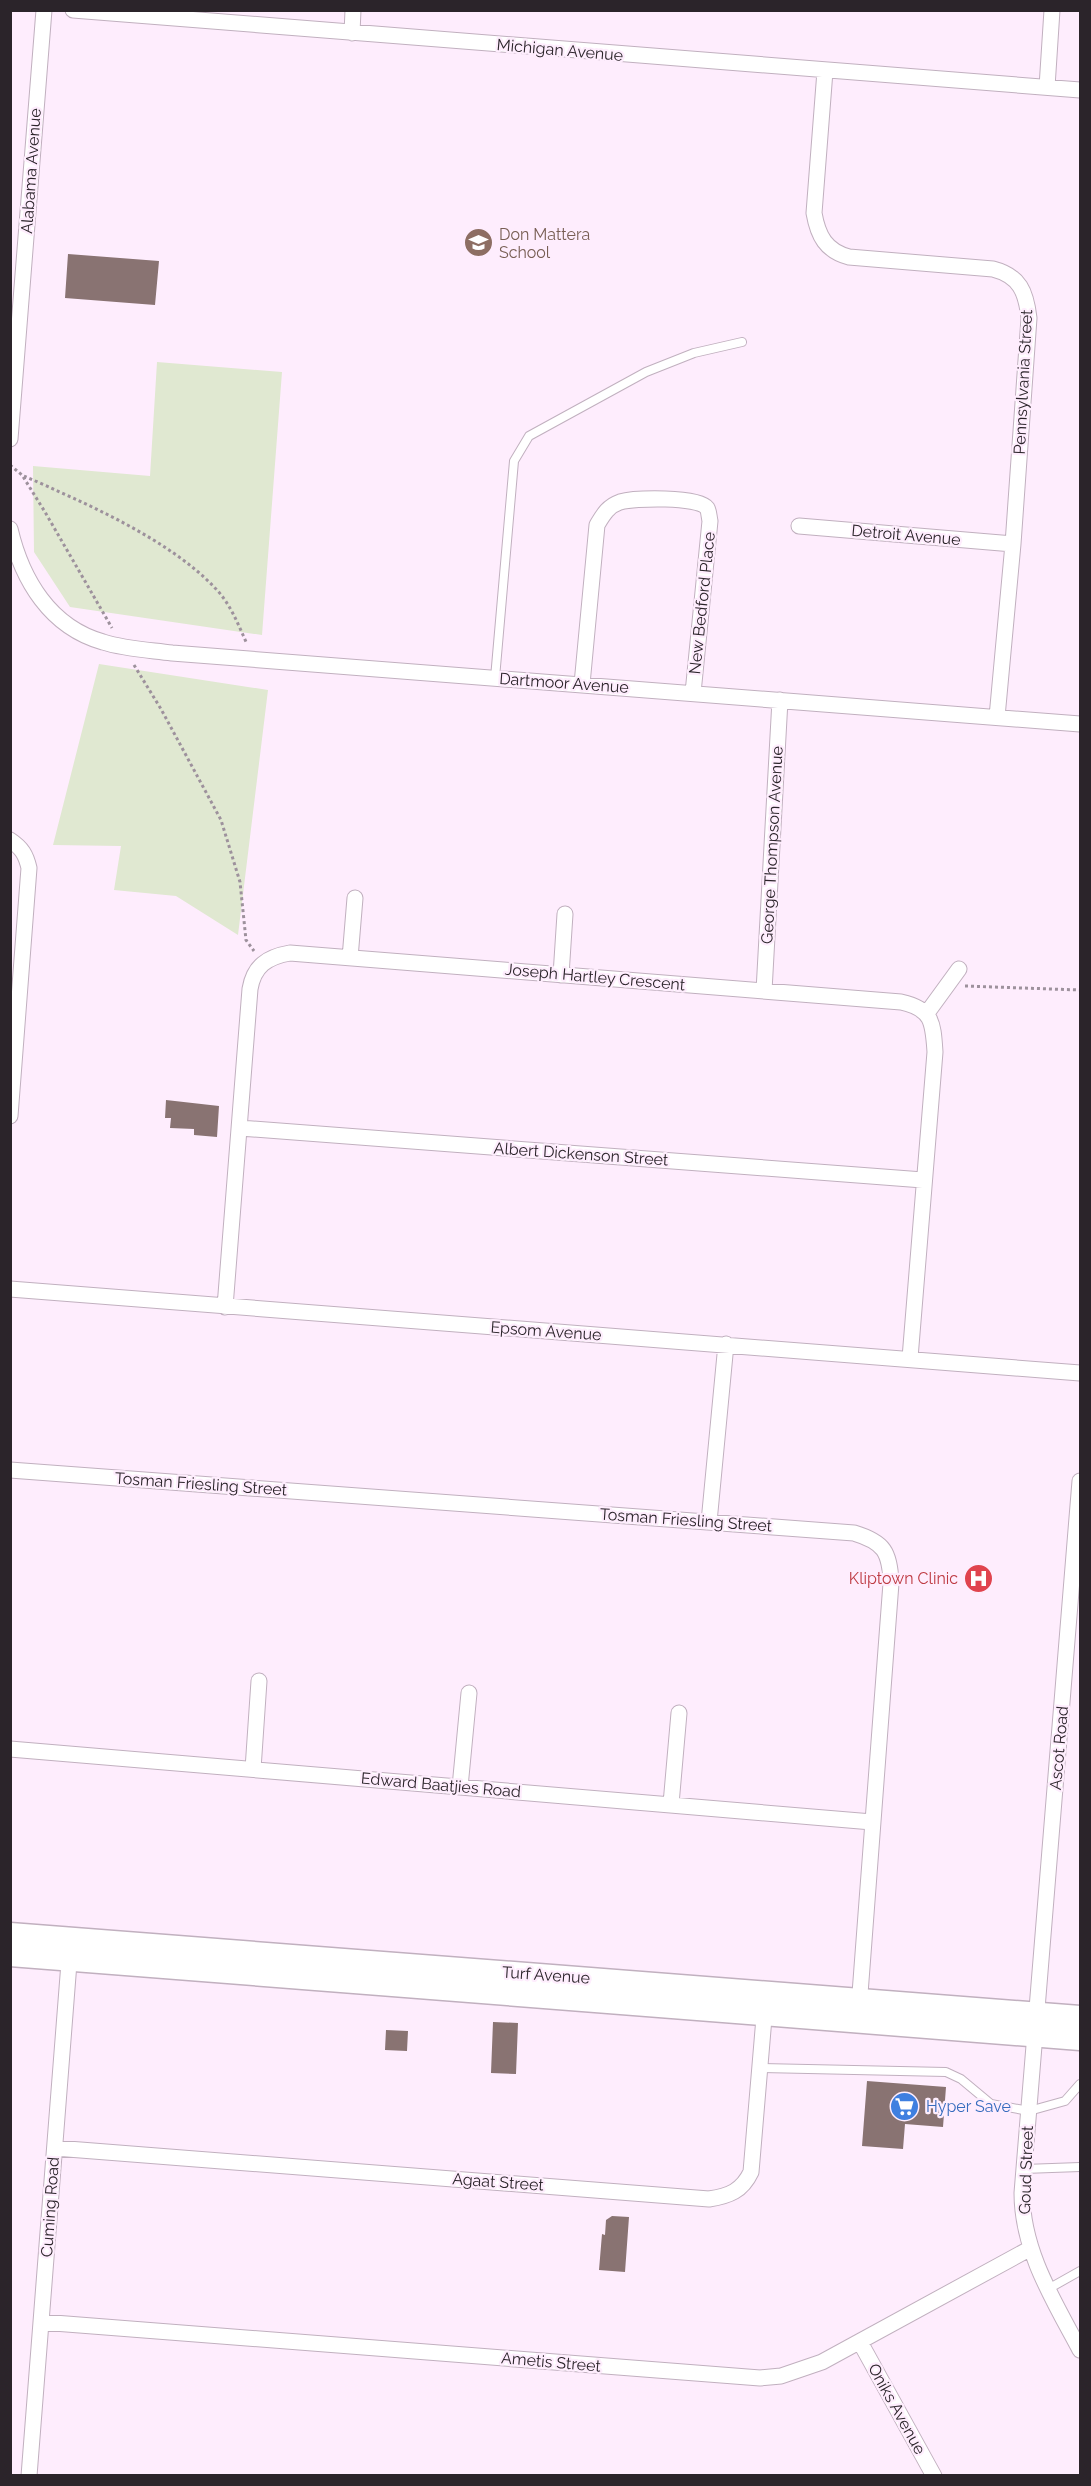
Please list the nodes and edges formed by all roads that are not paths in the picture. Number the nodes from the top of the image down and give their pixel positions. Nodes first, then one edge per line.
1 (44, 10) edge
2 (73, 10) edge
3 (353, 10) edge
4 (1052, 10) edge
5 (352, 33) junction
6 (825, 71) junction
7 (1047, 87) junction
8 (1080, 90) edge
9 (742, 342) dead end
10 (10, 439) edge
11 (799, 526) dead end
12 (10, 529) edge
13 (1013, 544) junction
14 (495, 678) junction
15 (582, 684) junction
16 (693, 693) junction
17 (780, 700) junction
18 (997, 717) junction
19 (1080, 724) edge
20 (10, 840) edge
21 (356, 898) dead end
22 (565, 914) dead end
23 (350, 958) junction
24 (959, 969) dead end
25 (561, 975) junction
26 (765, 991) junction
27 (927, 1013) junction
28 (10, 1116) edge
29 (240, 1128) junction
30 (923, 1179) junction
31 (10, 1289) edge
32 (225, 1307) junction
33 (726, 1344) junction
34 (910, 1358) junction
35 (1080, 1373) edge
36 (10, 1470) edge
37 (1080, 1481) edge
38 (709, 1522) junction
39 (1074, 1660) edge
40 (259, 1681) dead end
41 (469, 1693) dead end
42 (679, 1713) dead end
43 (10, 1749) edge
44 (253, 1769) junction
45 (460, 1786) junction
46 (671, 1804) junction
47 (872, 1822) junction
48 (10, 1934) edge
49 (70, 1949) junction
50 (10, 1955) edge
51 (765, 2003) junction
52 (858, 2010) junction
53 (1080, 2018) edge
54 (1036, 2025) junction
55 (1080, 2038) edge
56 (761, 2068) junction
57 (1080, 2084) edge
58 (1029, 2111) junction
59 (55, 2148) junction
60 (1080, 2167) edge
61 (1024, 2169) junction
62 (1031, 2248) junction
63 (1080, 2271) edge
64 (1048, 2289) junction
65 (41, 2322) junction
66 (860, 2342) junction
67 (1080, 2350) edge
68 (29, 2475) edge
69 (934, 2475) edge

1 - 10 street, Alabama Avenue
2 - 5 street, Michigan Avenue
3 - 5 street
4 - 7 street
5 - 6 street, Michigan Avenue
6 - 7 street, Michigan Avenue
6 - 13 street, Pennsylvania Street
7 - 8 street, Michigan Avenue
9 - 14 lane
11 - 13 street, Detroit Avenue
12 - 14 street, Dartmoor Avenue
13 - 18 street, Pennsylvania Street
14 - 15 street, Dartmoor Avenue
15 - 16 street, Dartmoor Avenue
15 - 16 street, New Bedford Place
16 - 17 street, Dartmoor Avenue
17 - 18 street, Dartmoor Avenue
17 - 26 street, George Thompson Avenue
18 - 19 street, Dartmoor Avenue
20 - 28 street
21 - 23 street
22 - 25 street
23 - 25 street, Joseph Hartley Crescent
23 - 29 street, Joseph Hartley Crescent
24 - 27 street
25 - 26 street, Joseph Hartley Crescent
26 - 27 street, Joseph Hartley Crescent
27 - 30 street
29 - 30 street, Albert Dickenson Street
29 - 32 street
30 - 34 street
31 - 32 street, Epsom Avenue
32 - 33 street, Epsom Avenue
33 - 34 street, Epsom Avenue
33 - 38 street
34 - 35 street, Epsom Avenue
36 - 38 street, Tosman Friesling Street
37 - 39 street, Ascot Road
38 - 47 street, Tosman Friesling Street
39 - 54 street, Ascot Road
40 - 44 street
41 - 45 street
42 - 46 street
43 - 44 street, Edward Baatjies Road
44 - 45 street, Edward Baatjies Road
45 - 46 street, Edward Baatjies Road
46 - 47 street, Edward Baatjies Road
47 - 52 street, Tosman Friesling Street
48 - 49 main road, Turf Avenue
49 - 50 main road, Turf Avenue
49 - 51 main road, Turf Avenue
49 - 59 street, Cuming Road
51 - 52 main road, Turf Avenue
51 - 56 street, Agaat Street
52 - 54 main road, Turf Avenue
53 - 54 main road, Turf Avenue
54 - 55 main road, Turf Avenue
54 - 58 street, Goud Street
56 - 58 lane
56 - 59 street, Agaat Street
57 - 58 lane
58 - 61 street, Goud Street
59 - 65 street, Cuming Road
60 - 61 lane
61 - 62 street, Goud Street
62 - 64 street, Goud Street
62 - 66 street, Ametis Street
63 - 64 lane
64 - 67 street, Goud Street
65 - 66 street, Ametis Street
65 - 68 street, Cuming Road
66 - 69 street, Oniks Avenue

